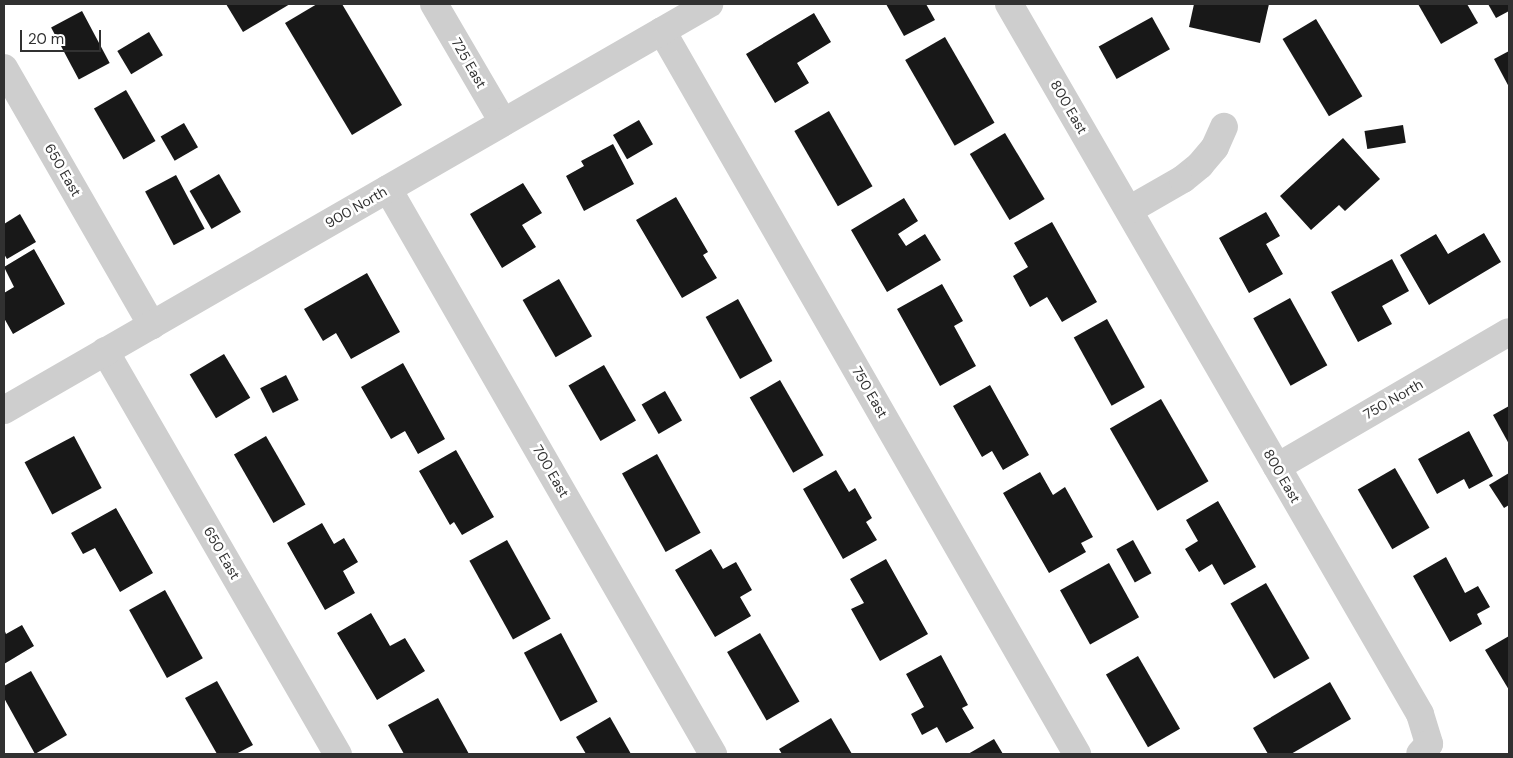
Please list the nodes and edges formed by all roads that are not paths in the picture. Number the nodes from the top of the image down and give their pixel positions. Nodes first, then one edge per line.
1 (434, 4) edge
2 (709, 4) edge
3 (1009, 4) edge
4 (662, 31) junction
5 (4, 68) edge
6 (503, 122) junction
7 (1224, 127) dead end
8 (388, 188) junction
9 (1129, 210) junction
10 (152, 324) junction
11 (1509, 332) edge
12 (105, 351) junction
13 (4, 410) edge
14 (1277, 467) junction
15 (1424, 749) edge
16 (338, 754) edge
17 (713, 754) edge
18 (1077, 754) edge

1 - 6 street, 725 East
2 - 4 street, 900 North
3 - 9 street, 800 East
4 - 6 street, 900 North
4 - 18 street, 750 East
5 - 10 street, 650 East
6 - 8 street, 900 North
7 - 9 street
8 - 10 street, 900 North
8 - 17 street, 700 East
9 - 14 street, 800 East
10 - 12 street, 900 North
11 - 14 street, 750 North
12 - 13 street, 900 North
12 - 16 street, 650 East
14 - 15 street, 800 East

